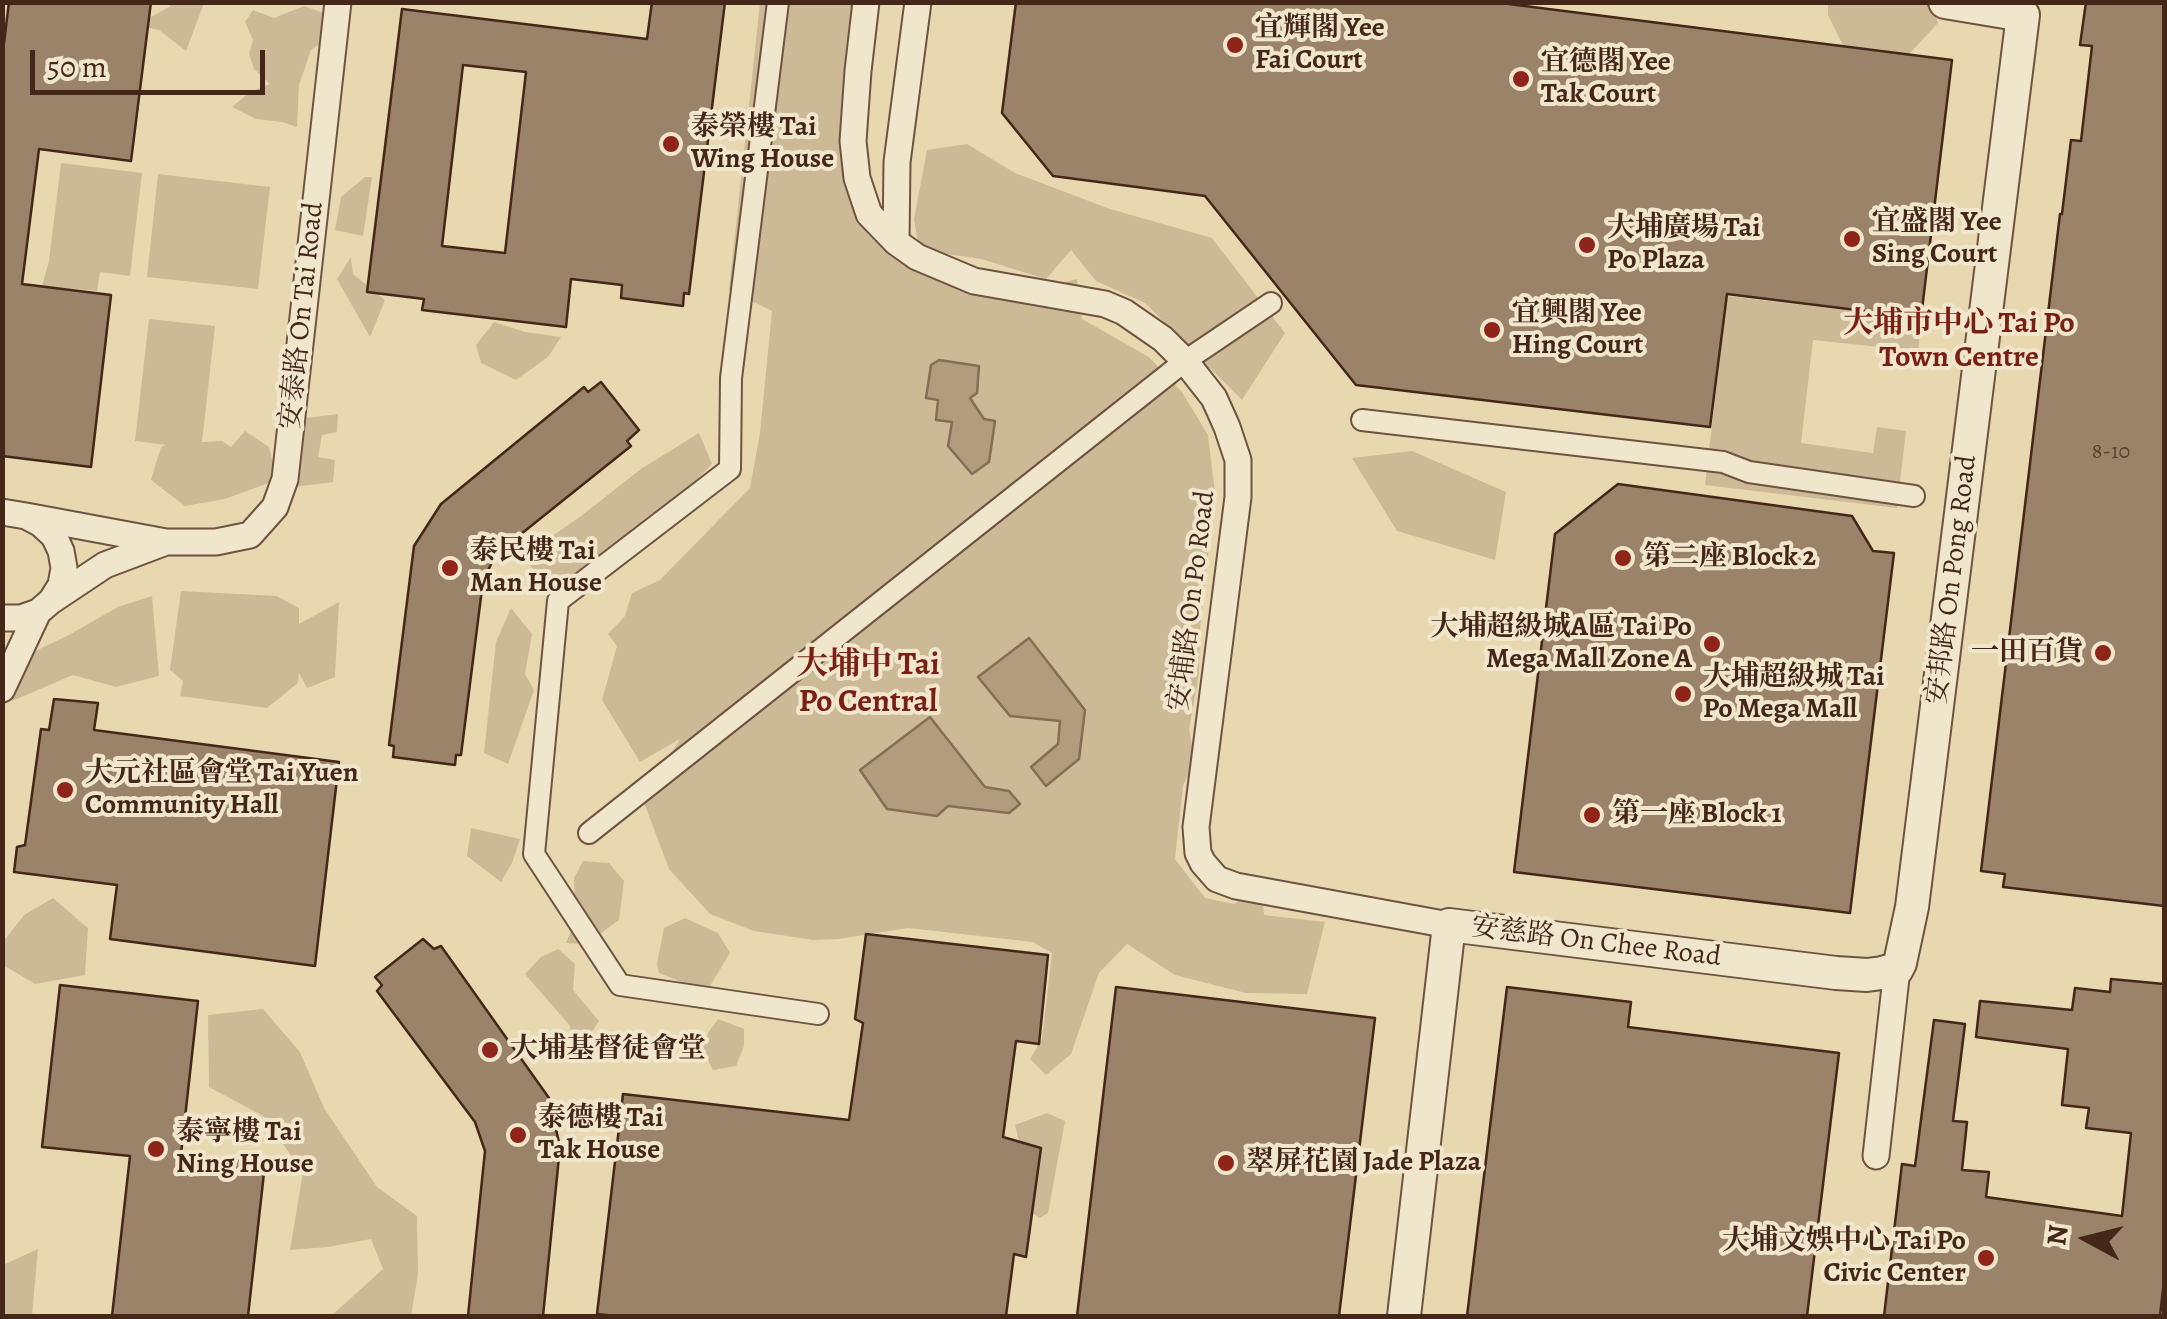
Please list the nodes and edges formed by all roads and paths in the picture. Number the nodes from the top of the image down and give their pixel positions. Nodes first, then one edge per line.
1 (338, 2) edge
2 (778, 2) edge
3 (866, 2) edge
4 (918, 2) edge
5 (1944, 2) edge
6 (2023, 8) edge
7 (896, 242) junction
8 (1270, 303) dead end
9 (1185, 361) junction
10 (1362, 420) dead end
11 (1914, 496) dead end
12 (10, 515) edge
13 (166, 542) junction
14 (45, 606) junction
15 (2, 618) edge
16 (2, 688) edge
17 (589, 833) dead end
18 (1448, 925) junction
19 (1896, 969) junction
20 (818, 1014) dead end
21 (1876, 1156) dead end
22 (1404, 1316) edge

1 - 13 street, 安泰路 On Tai Road
2 - 20 street
3 - 7 street, 安埔路 On Po Road
4 - 7 street
5 - 6 street
6 - 19 street, 安邦路 On Pong Road
7 - 9 street, 安埔路 On Po Road
8 - 9 street
9 - 17 street
9 - 18 street, 安埔路 On Po Road
10 - 11 street
12 - 13 street, 安泰路 On Tai Road
12 - 14 street
13 - 14 street, 安泰路 On Tai Road
14 - 15 street
14 - 16 street
18 - 19 street, 安慈路 On Chee Road
18 - 22 street, 安慈路 On Chee Road
19 - 21 street, 安邦路 On Pong Road

